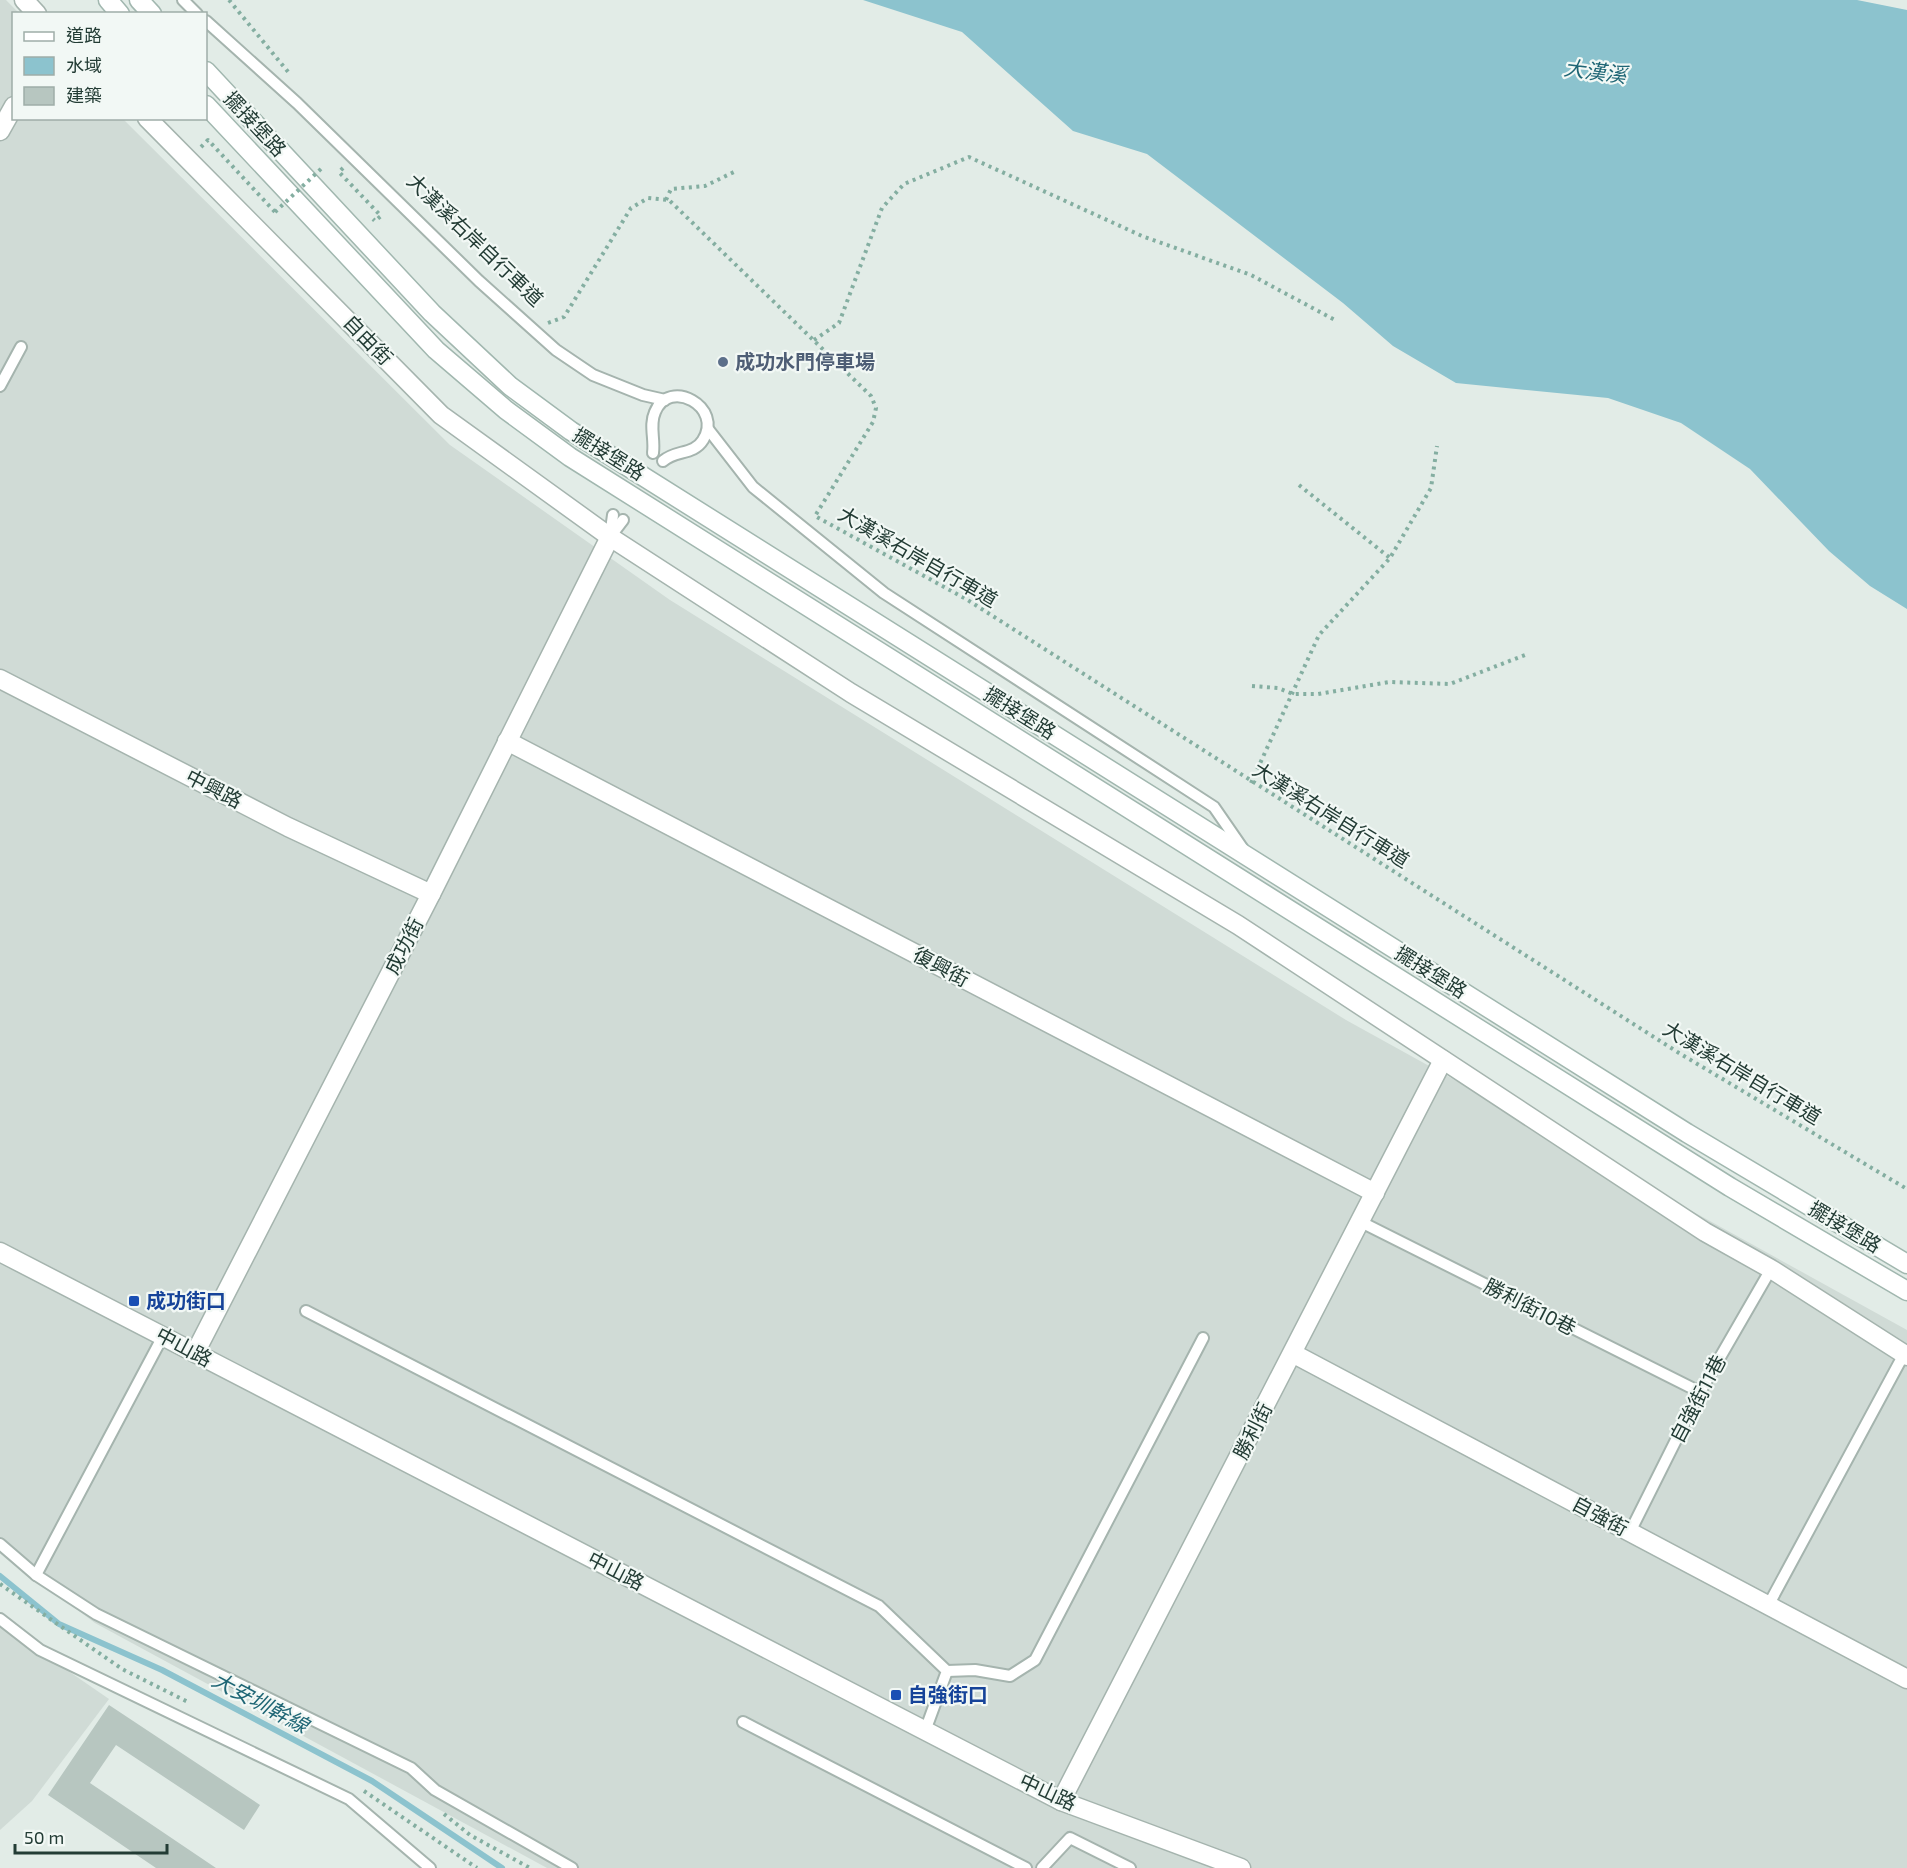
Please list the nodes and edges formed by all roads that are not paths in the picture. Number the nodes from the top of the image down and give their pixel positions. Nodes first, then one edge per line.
1 (24, 0) edge
2 (108, 0) edge
3 (139, 0) edge
4 (183, 0) edge
5 (35, 12) edge
6 (118, 12) edge
7 (150, 12) edge
8 (195, 12) edge
9 (207, 22) edge
10 (207, 72) edge
11 (207, 106) edge
12 (12, 110) edge
13 (149, 120) edge
14 (0, 131) edge
15 (21, 347) dead end
16 (0, 386) edge
17 (665, 400) junction
18 (708, 429) junction
19 (653, 453) dead end
20 (663, 461) dead end
21 (618, 518) dead end
22 (610, 537) junction
23 (0, 679) edge
24 (507, 741) junction
25 (1248, 857) junction
26 (431, 894) junction
27 (1443, 1060) junction
28 (1375, 1193) junction
29 (1360, 1222) junction
30 (0, 1252) edge
31 (1907, 1264) edge
32 (1771, 1269) junction
33 (1907, 1291) edge
34 (306, 1311) dead end
35 (163, 1336) junction
36 (1203, 1338) dead end
37 (195, 1353) junction
38 (1294, 1354) junction
39 (1906, 1355) edge
40 (1700, 1392) junction
41 (1630, 1532) junction
42 (0, 1544) edge
43 (36, 1575) junction
44 (1770, 1604) junction
45 (0, 1619) edge
46 (947, 1671) junction
47 (1907, 1679) edge
48 (742, 1722) dead end
49 (925, 1731) junction
50 (1061, 1801) junction
51 (430, 1868) edge
52 (572, 1868) edge
53 (1026, 1868) edge
54 (1042, 1868) edge
55 (1130, 1868) edge
56 (1242, 1868) edge

1 - 5 street
2 - 6 street
3 - 7 street
4 - 8 lane
9 - 17 lane
10 - 25 street, 擺接堡路
11 - 33 street, 擺接堡路
12 - 14 street
13 - 22 street, 自由街
15 - 16 lane
17 - 18 lane
17 - 19 lane
18 - 20 lane
18 - 25 lane
21 - 22 lane, 成功街
22 - 24 street, 成功街
22 - 27 street, 自由街
23 - 26 street, 中興路
24 - 26 street, 成功街
24 - 28 street, 復興街
25 - 31 street, 擺接堡路
26 - 37 street, 成功街
27 - 28 street, 勝利街
27 - 32 street, 自由街
28 - 29 street, 勝利街
29 - 38 street, 勝利街
29 - 40 lane, 勝利街10巷
30 - 35 street, 中山路
32 - 39 street, 自由街
32 - 40 lane, 自強街11巷
34 - 46 lane
35 - 37 street, 中山路
35 - 43 lane
36 - 46 lane
37 - 49 street, 中山路
38 - 41 street, 自強街
38 - 50 street, 勝利街
39 - 44 lane
40 - 41 lane, 自強街11巷
41 - 44 street, 自強街
42 - 43 lane
43 - 52 lane
44 - 47 street, 自強街
45 - 51 lane
46 - 49 lane
48 - 53 lane
49 - 50 street, 中山路
50 - 56 street, 中山路
54 - 55 lane

